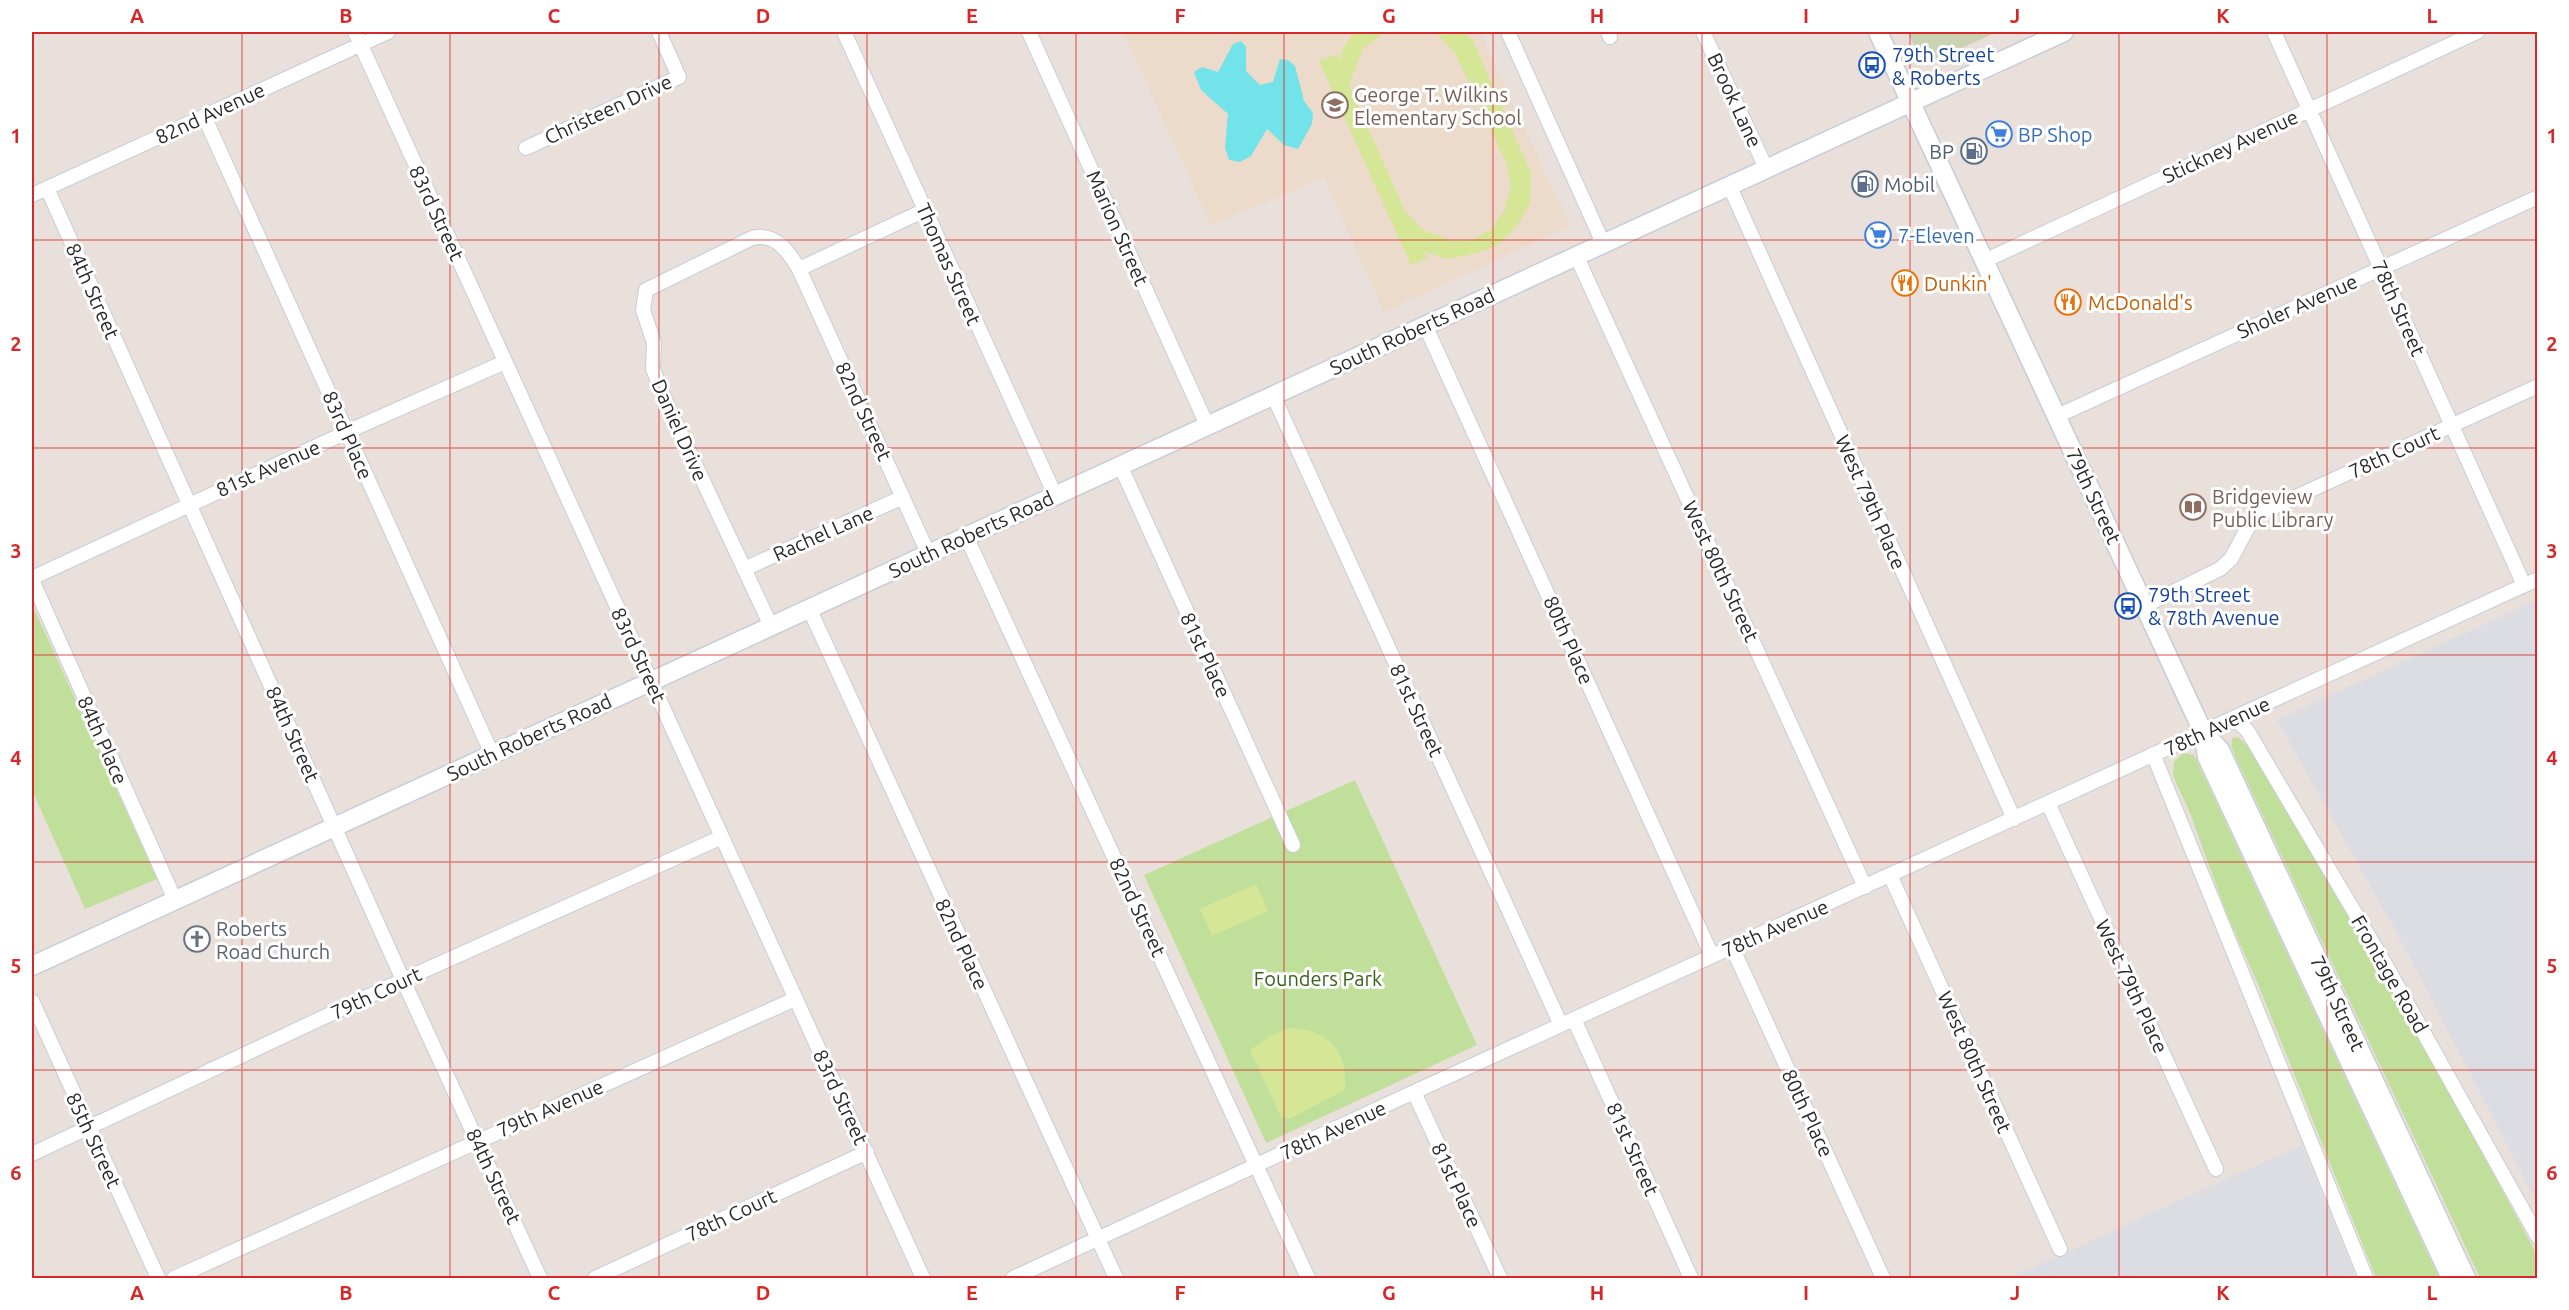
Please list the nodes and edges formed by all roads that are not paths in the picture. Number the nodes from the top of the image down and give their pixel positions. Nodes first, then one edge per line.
1 (388, 32) edge
2 (659, 32) edge
3 (844, 32) edge
4 (1029, 32) edge
5 (1508, 32) edge
6 (1704, 32) edge
7 (1878, 32) edge
8 (2064, 32) edge
9 (2274, 32) edge
10 (2476, 32) edge
11 (357, 38) edge
12 (1911, 102) junction
13 (2309, 109) junction
14 (204, 116) junction
15 (525, 148) dead end
16 (1766, 168) junction
17 (1729, 186) junction
18 (47, 188) junction
19 (32, 195) edge
20 (2538, 197) edge
21 (924, 210) junction
22 (1603, 243) junction
23 (1576, 255) junction
24 (1984, 261) junction
25 (2381, 268) junction
26 (799, 269) junction
27 (1425, 325) junction
28 (506, 363) junction
29 (2538, 386) edge
30 (1273, 395) junction
31 (2056, 416) junction
32 (1208, 425) junction
33 (2452, 425) junction
34 (347, 432) junction
35 (1120, 465) junction
36 (1055, 495) junction
37 (903, 497) junction
38 (189, 504) junction
39 (966, 536) junction
40 (928, 553) junction
41 (744, 569) junction
42 (32, 579) edge
43 (2538, 579) edge
44 (2524, 585) junction
45 (2144, 606) junction
46 (809, 608) junction
47 (771, 626) junction
48 (651, 681) junction
49 (2233, 718) junction
50 (2203, 732) junction
51 (492, 754) junction
52 (2153, 754) junction
53 (2048, 803) junction
54 (2014, 819) junction
55 (335, 826) junction
56 (722, 837) junction
57 (1293, 845) dead end
58 (1890, 875) junction
59 (1865, 887) junction
60 (175, 900) junction
61 (1732, 947) junction
62 (1712, 956) junction
63 (32, 966) edge
64 (403, 980) junction
65 (795, 999) junction
66 (32, 1001) edge
67 (1567, 1022) junction
68 (1414, 1092) junction
69 (88, 1127) junction
70 (478, 1141) junction
71 (867, 1152) junction
72 (32, 1154) edge
73 (1257, 1167) junction
74 (2216, 1169) dead end
75 (2538, 1238) edge
76 (1098, 1239) junction
77 (2060, 1249) dead end
78 (158, 1278) edge
79 (174, 1278) edge
80 (540, 1278) edge
81 (595, 1278) edge
82 (923, 1278) edge
83 (1013, 1278) edge
84 (1116, 1278) edge
85 (1308, 1278) edge
86 (1500, 1278) edge
87 (1691, 1278) edge
88 (1883, 1278) edge
89 (2366, 1278) edge
90 (2451, 1278) edge
91 (2466, 1278) edge

1 - 11 street, 82nd Avenue
2 - 15 street, Christeen Drive
3 - 21 street, Thomas Street
4 - 32 street, Marion Street
5 - 22 street
6 - 16 street, Brook Lane
7 - 12 street, 79th Street
8 - 12 street, South Roberts Road
9 - 13 street, 78th Street
10 - 13 street, Stickney Avenue
11 - 14 street, 82nd Avenue
11 - 28 street, 83rd Street
12 - 16 street, South Roberts Road
12 - 24 street, 79th Street
13 - 24 street, Stickney Avenue
13 - 25 street, 78th Street
14 - 18 street, 82nd Avenue
14 - 34 street, 83rd Place
16 - 17 street, South Roberts Road
17 - 22 street, South Roberts Road
17 - 54 street, West 79th Place
18 - 19 street, 82nd Avenue
18 - 38 street, 84th Street
20 - 25 street, Sholer Avenue
21 - 26 street
21 - 36 street, Thomas Street
22 - 23 street, South Roberts Road
23 - 27 street, South Roberts Road
23 - 59 street, West 80th Street
24 - 31 street, 79th Street
25 - 31 street, Sholer Avenue
25 - 33 street, 78th Street
26 - 37 street, 82nd Street
26 - 41 street, Daniel Drive
27 - 30 street, South Roberts Road
27 - 62 street, 80th Place
28 - 34 street, 81st Avenue
28 - 48 street, 83rd Street
29 - 33 street, 78th Court
30 - 32 street, South Roberts Road
30 - 67 street, 81st Street
31 - 45 street, 79th Street
32 - 35 street, South Roberts Road
33 - 44 street, 78th Street
33 - 45 street, 78th Court
34 - 38 street, 81st Avenue
34 - 51 street, 83rd Place
35 - 36 street, South Roberts Road
35 - 57 street, 81st Place
36 - 39 street, South Roberts Road
37 - 40 street, 82nd Street
37 - 41 street, Rachel Lane
38 - 42 street, 81st Avenue
38 - 55 street, 84th Street
39 - 40 street, South Roberts Road
39 - 73 street, 82nd Street
40 - 46 street, South Roberts Road
41 - 47 street, Daniel Drive
42 - 60 street, 84th Place
43 - 44 street, 78th Avenue
44 - 49 street, 78th Avenue
45 - 50 street, 79th Street
46 - 47 street, South Roberts Road
46 - 76 street, 82nd Place
47 - 48 street, South Roberts Road
48 - 51 street, South Roberts Road
48 - 56 street, 83rd Street
49 - 50 street, 78th Avenue
49 - 75 street, Frontage Road
50 - 52 street, 78th Avenue
50 - 90 street, 79th Street
50 - 91 street, 79th Street
51 - 55 street, South Roberts Road
52 - 53 street, 78th Avenue
52 - 89 street
53 - 54 street, 78th Avenue
53 - 74 street, West 79th Place
54 - 58 street, 78th Avenue
55 - 60 street, South Roberts Road
55 - 64 street, 84th Street
56 - 64 street, 79th Court
56 - 65 street, 83rd Street
58 - 59 street, 78th Avenue
58 - 77 street, West 80th Street
59 - 61 street, 78th Avenue
60 - 63 street, South Roberts Road
61 - 62 street, 78th Avenue
61 - 88 street, 80th Place
62 - 67 street, 78th Avenue
64 - 69 street, 79th Court
64 - 70 street, 84th Street
65 - 70 street, 79th Avenue
65 - 71 street, 83rd Street
66 - 69 street, 85th Street
67 - 68 street, 78th Avenue
67 - 87 street, 81st Street
68 - 73 street, 78th Avenue
68 - 86 street, 81st Place
69 - 72 street, 79th Court
69 - 78 street, 85th Street
70 - 79 street, 79th Avenue
70 - 80 street, 84th Street
71 - 81 street, 78th Court
71 - 82 street, 83rd Street
73 - 76 street, 78th Avenue
73 - 85 street, 82nd Street
76 - 83 street, 78th Avenue
76 - 84 street, 82nd Place

